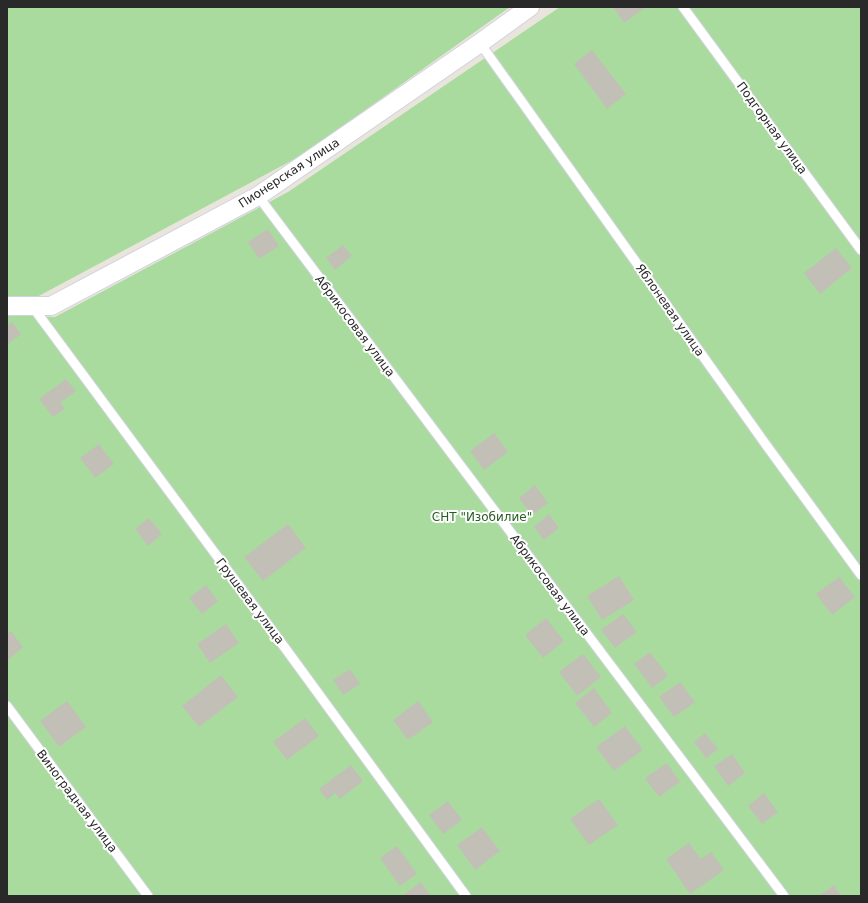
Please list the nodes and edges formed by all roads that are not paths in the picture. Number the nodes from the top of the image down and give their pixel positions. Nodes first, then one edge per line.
1 (530, 7) edge
2 (683, 7) edge
3 (480, 43) junction
4 (258, 196) junction
5 (861, 250) edge
6 (7, 306) edge
7 (32, 306) junction
8 (861, 575) edge
9 (7, 706) edge
10 (148, 896) edge
11 (466, 896) edge
12 (784, 896) edge

1 - 3 street, Пионерская улица
2 - 5 lane, Подгорная улица
3 - 4 street, Пионерская улица
3 - 8 lane, Яблоневая улица
4 - 7 street, Пионерская улица
4 - 12 lane, Абрикосовая улица
6 - 7 street, Пионерская улица
7 - 11 lane, Грушевая улица
9 - 10 lane, Виноградная улица

